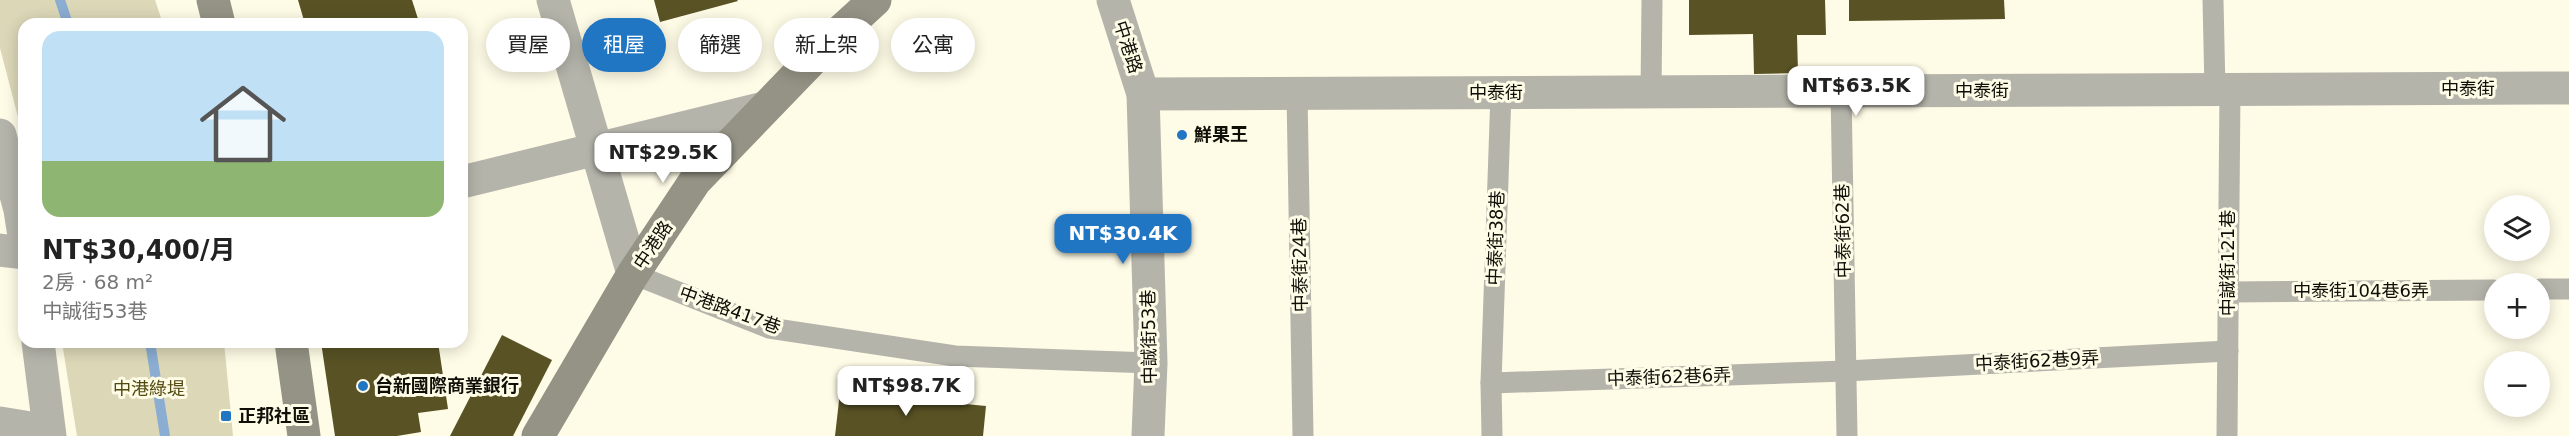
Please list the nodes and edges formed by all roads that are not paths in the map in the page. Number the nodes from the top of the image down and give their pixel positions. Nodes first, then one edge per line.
1 (213, 0) edge
2 (553, 0) edge
3 (873, 0) edge
4 (1113, 0) edge
5 (1652, 0) edge
6 (2213, 0) edge
7 (218, 18) edge
8 (2569, 88) edge
9 (2222, 90) junction
10 (1841, 91) junction
11 (1651, 92) junction
12 (1501, 93) junction
13 (1143, 94) junction
14 (1298, 94) junction
15 (764, 108) junction
16 (0, 135) edge
17 (597, 149) junction
18 (468, 181) edge
19 (18, 202) edge
20 (0, 250) edge
21 (18, 252) edge
22 (633, 274) junction
23 (2550, 289) edge
24 (2569, 289) edge
25 (2484, 290) edge
26 (2228, 292) junction
27 (39, 348) edge
28 (292, 348) edge
29 (2228, 351) junction
30 (1151, 363) junction
31 (1846, 371) junction
32 (1491, 383) junction
33 (0, 423) edge
34 (50, 433) edge
35 (304, 436) edge
36 (537, 436) edge
37 (1148, 436) edge
38 (1303, 436) edge
39 (1492, 436) edge
40 (1847, 436) edge
41 (2227, 436) edge

1 - 7 street
2 - 17 street
3 - 15 street, 中港路
4 - 13 street, 中港路
5 - 11 lane
6 - 9 lane, 中誠街121巷
8 - 9 street, 中泰街
9 - 10 street, 中泰街
9 - 26 lane, 中誠街121巷
10 - 11 street, 中泰街
10 - 31 lane, 中泰街62巷
11 - 12 street, 中泰街
12 - 14 street, 中泰街
12 - 32 lane, 中泰街38巷
13 - 14 street, 中泰街
13 - 30 street, 中誠街53巷
14 - 38 lane, 中泰街24巷
15 - 17 street
15 - 22 street, 中港路
16 - 19 street
17 - 18 street
17 - 22 street
20 - 21 street
22 - 30 lane, 中港路417巷
22 - 36 street, 中港路
23 - 24 lane
25 - 26 lane, 中泰街104巷6弄
26 - 29 lane, 中誠街121巷
27 - 34 street
28 - 35 street
29 - 31 lane, 中泰街62巷9弄
29 - 41 lane, 中誠街121巷
30 - 37 street, 中誠街53巷
31 - 32 lane, 中泰街62巷6弄
31 - 40 lane, 中泰街62巷
32 - 39 lane, 中泰街38巷
33 - 34 street

